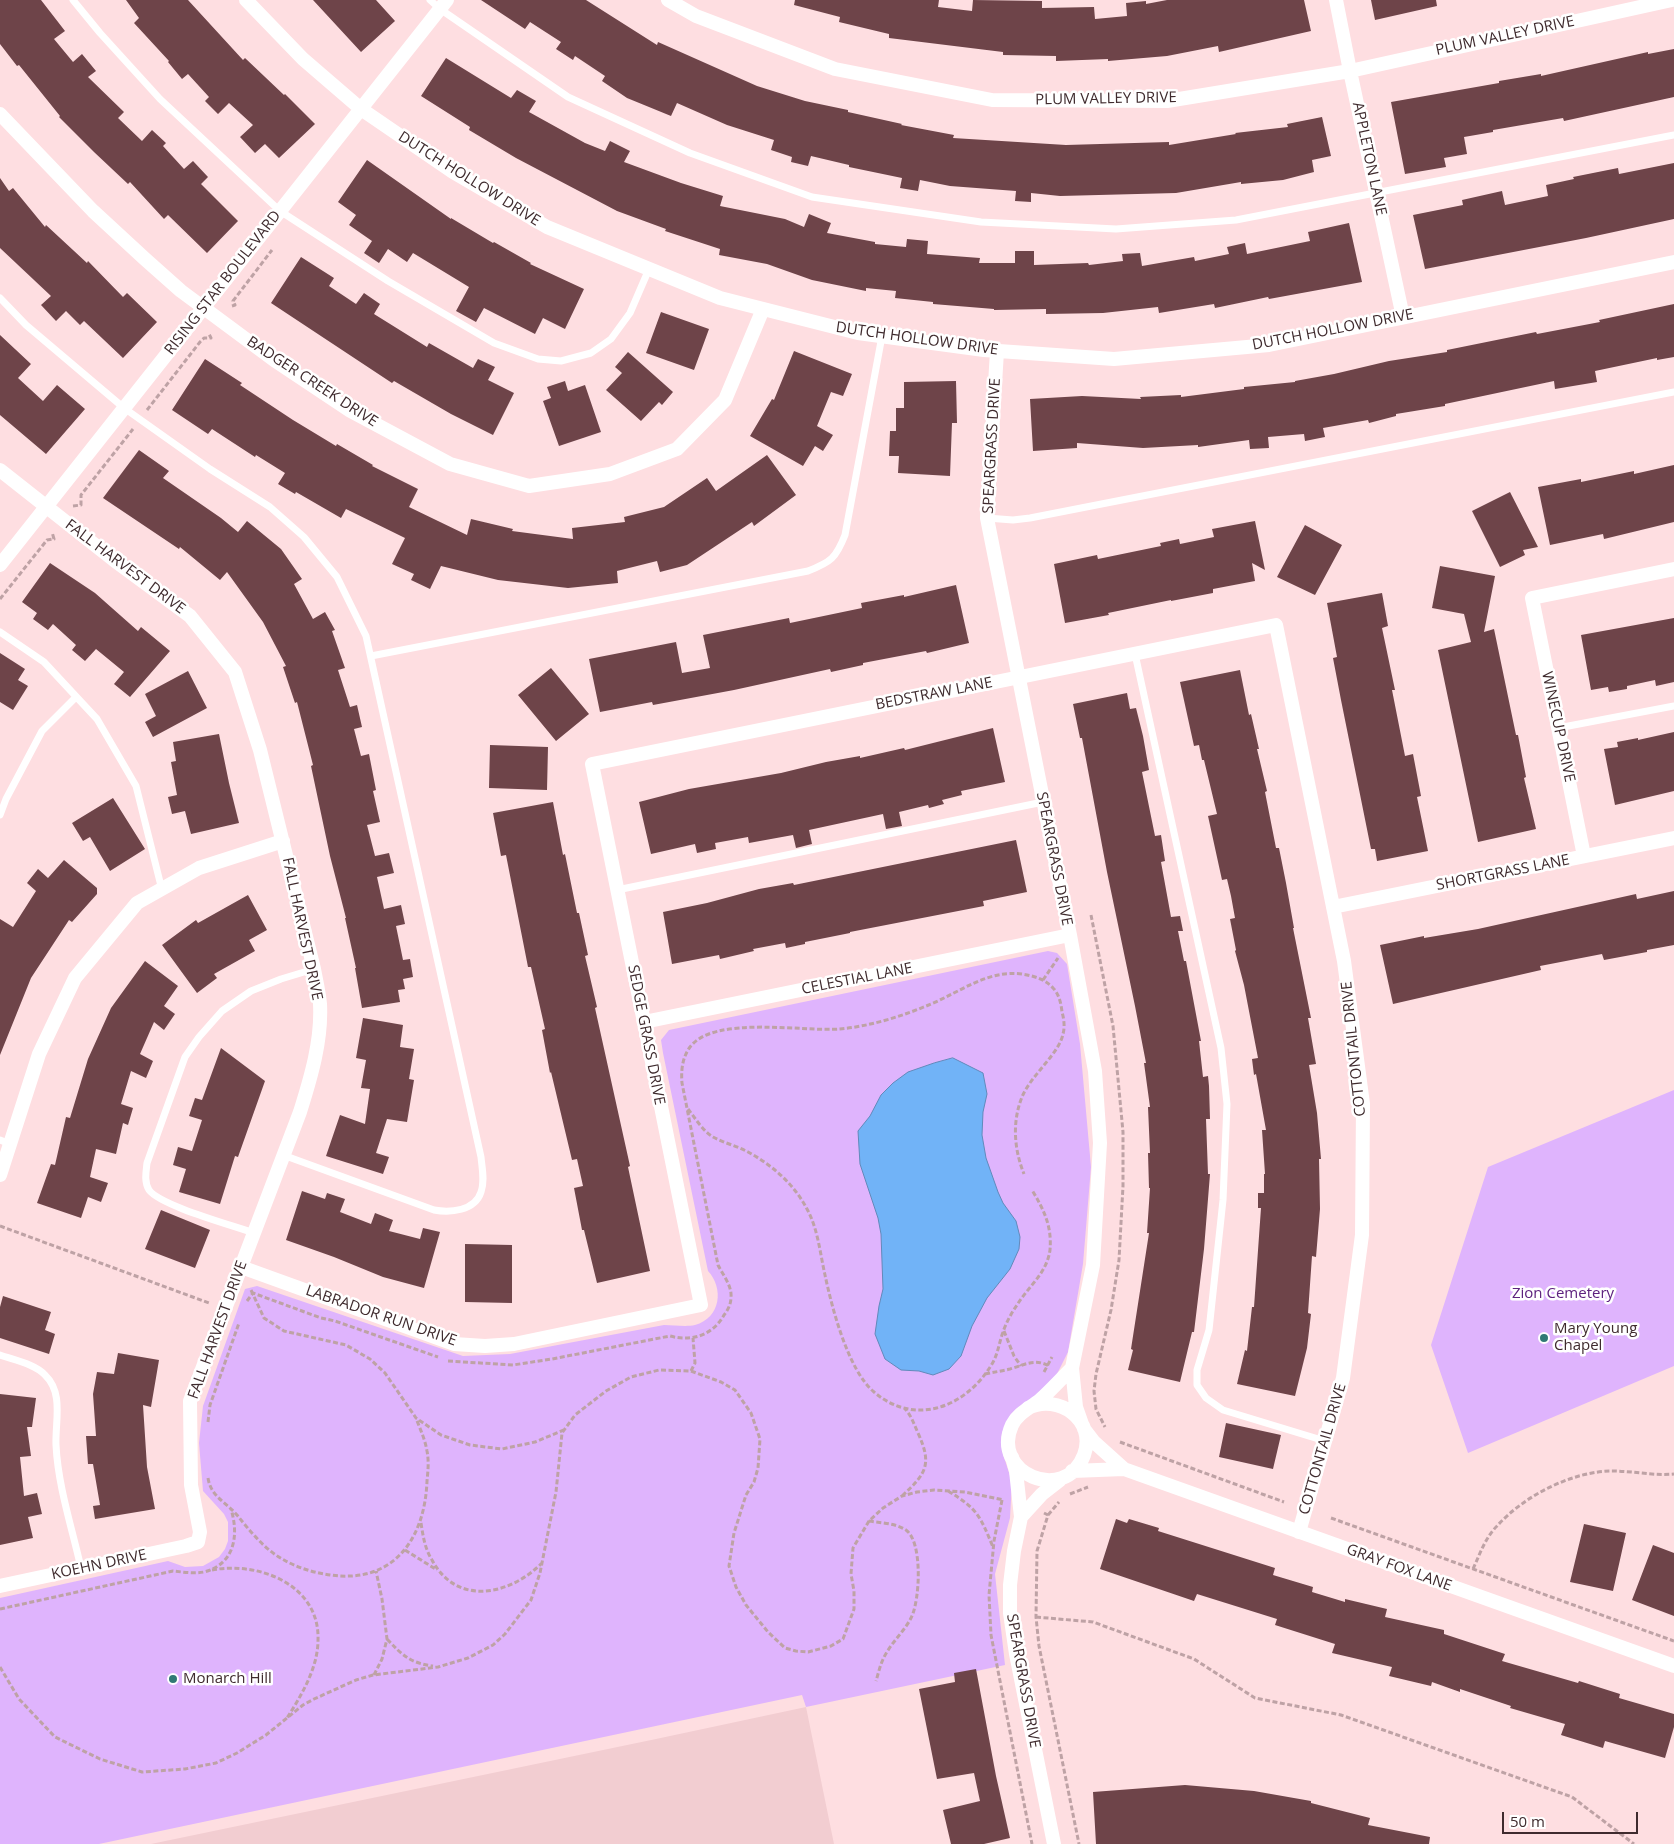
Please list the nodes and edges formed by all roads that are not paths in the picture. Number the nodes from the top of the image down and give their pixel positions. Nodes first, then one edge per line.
1 (73, 0) edge
2 (246, 0) edge
3 (668, 0) edge
4 (1336, 0) edge
5 (1672, 0) edge
6 (439, 3) edge
7 (1350, 71) junction
8 (361, 109) junction
9 (0, 114) edge
10 (1674, 135) edge
11 (1376, 194) junction
12 (280, 212) junction
13 (1674, 262) edge
14 (649, 269) junction
15 (0, 298) edge
16 (204, 308) junction
17 (763, 309) junction
18 (1403, 318) junction
19 (882, 336) junction
20 (997, 351) junction
21 (1674, 392) edge
22 (124, 408) junction
23 (0, 470) edge
24 (46, 507) junction
25 (987, 518) junction
26 (0, 565) edge
27 (1674, 569) edge
28 (1276, 625) joint
29 (0, 632) edge
30 (1134, 654) junction
31 (371, 656) junction
32 (1018, 677) junction
33 (76, 697) junction
34 (1674, 706) edge
35 (1558, 728) junction
36 (592, 764) joint
37 (1043, 802) junction
38 (0, 815) edge
39 (1674, 838) edge
40 (283, 841) junction
41 (1584, 856) junction
42 (162, 890) junction
43 (617, 890) junction
44 (1333, 907) junction
45 (1070, 935) junction
46 (314, 969) junction
47 (644, 1022) junction
48 (5, 1142) edge
49 (283, 1155) junction
50 (0, 1175) edge
51 (254, 1233) junction
52 (241, 1267) junction
53 (702, 1305) joint
54 (0, 1355) edge
55 (1072, 1368) junction
56 (1028, 1408) junction
57 (1083, 1427) junction
58 (1325, 1441) junction
59 (1012, 1457) junction
60 (1124, 1469) junction
61 (1068, 1474) junction
62 (1021, 1517) junction
63 (1299, 1532) junction
64 (198, 1542) joint
65 (81, 1568) junction
66 (0, 1586) edge
67 (1674, 1666) edge
68 (1054, 1844) edge

1 - 12 lane
2 - 8 street, DUTCH HOLLOW DRIVE
3 - 7 street, PLUM VALLEY DRIVE
4 - 7 street, APPLETON LANE
5 - 7 street, PLUM VALLEY DRIVE
6 - 8 street, RISING STAR BOULEVARD
6 - 11 lane
7 - 11 street, APPLETON LANE
8 - 12 street, RISING STAR BOULEVARD
8 - 14 street, DUTCH HOLLOW DRIVE
9 - 16 street, BADGER CREEK DRIVE
10 - 11 lane
11 - 18 street, APPLETON LANE
12 - 14 lane
12 - 16 street, RISING STAR BOULEVARD
13 - 18 street, DUTCH HOLLOW DRIVE
14 - 17 street, DUTCH HOLLOW DRIVE
15 - 22 lane
16 - 17 street, BADGER CREEK DRIVE
16 - 22 street, RISING STAR BOULEVARD
17 - 19 street, DUTCH HOLLOW DRIVE
18 - 20 street, DUTCH HOLLOW DRIVE
19 - 20 street, DUTCH HOLLOW DRIVE
19 - 31 lane
20 - 25 street, SPEARGRASS DRIVE
21 - 25 lane
22 - 24 street, RISING STAR BOULEVARD
22 - 31 lane
23 - 24 street, FALL HARVEST DRIVE
24 - 26 street, RISING STAR BOULEVARD
24 - 40 street, FALL HARVEST DRIVE
25 - 32 street, SPEARGRASS DRIVE
27 - 35 street, WINECUP DRIVE
28 - 30 street, BEDSTRAW LANE
28 - 44 street, COTTONTAIL DRIVE
29 - 33 lane
30 - 32 street, BEDSTRAW LANE
30 - 58 lane
31 - 49 lane
32 - 36 street, BEDSTRAW LANE
32 - 37 street, SPEARGRASS DRIVE
33 - 38 lane
33 - 42 lane
34 - 35 lane
35 - 41 street, WINECUP DRIVE
36 - 43 street, SEDGE GRASS DRIVE
37 - 43 lane
37 - 45 street, SPEARGRASS DRIVE
39 - 41 street, SHORTGRASS LANE
40 - 42 street
40 - 46 street, FALL HARVEST DRIVE
41 - 44 street, SHORTGRASS LANE
42 - 48 street
43 - 47 street, SEDGE GRASS DRIVE
44 - 58 street, COTTONTAIL DRIVE
45 - 47 street, CELESTIAL LANE
45 - 55 street, SPEARGRASS DRIVE
46 - 49 street, FALL HARVEST DRIVE
46 - 51 lane
47 - 53 street, SEDGE GRASS DRIVE
48 - 50 street
49 - 51 street, FALL HARVEST DRIVE
51 - 52 street, FALL HARVEST DRIVE
52 - 53 street, LABRADOR RUN DRIVE
52 - 64 street, FALL HARVEST DRIVE
54 - 65 lane
55 - 56 street
55 - 57 street, SPEARGRASS DRIVE
56 - 57 street
56 - 59 street
57 - 60 street, GRAY FOX LANE
57 - 61 street
58 - 63 street, COTTONTAIL DRIVE
59 - 61 street
59 - 62 street, SPEARGRASS DRIVE
60 - 61 street, GRAY FOX LANE
60 - 63 street, GRAY FOX LANE
61 - 62 street
62 - 68 street, SPEARGRASS DRIVE
63 - 67 street, GRAY FOX LANE
64 - 65 street, KOEHN DRIVE
65 - 66 street, KOEHN DRIVE

